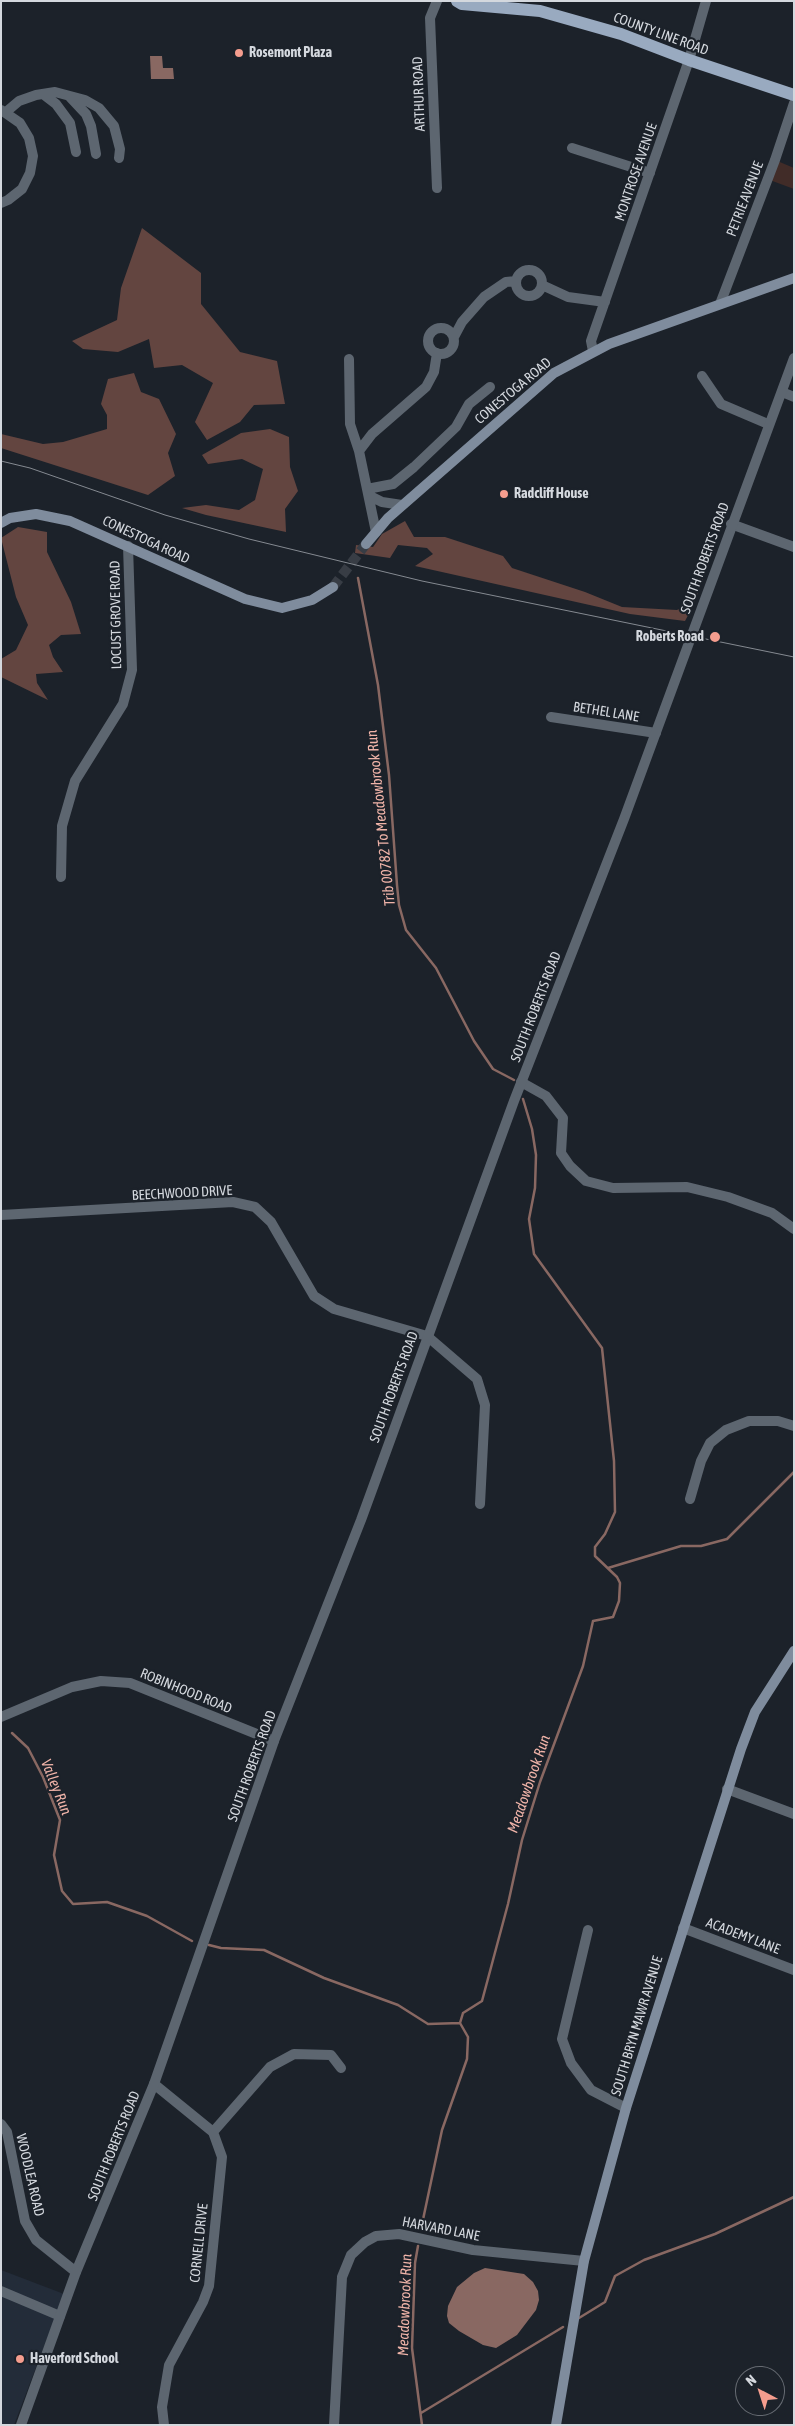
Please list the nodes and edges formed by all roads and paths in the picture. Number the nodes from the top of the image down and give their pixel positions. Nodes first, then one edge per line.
1 (437, 1) edge
2 (457, 1) edge
3 (706, 1) edge
4 (689, 60) junction
5 (43, 94) junction
6 (68, 95) junction
7 (794, 96) edge
8 (794, 103) edge
9 (4, 111) edge
10 (572, 148) dead end
11 (76, 152) dead end
12 (96, 154) dead end
13 (119, 158) dead end
14 (650, 173) junction
15 (437, 188) dead end
16 (1, 203) edge
17 (794, 278) edge
18 (516, 280) junction
19 (542, 285) junction
20 (605, 302) junction
21 (720, 304) junction
22 (454, 337) junction
23 (593, 351) junction
24 (436, 353) junction
25 (794, 358) edge
26 (350, 359) dead end
27 (702, 376) dead end
28 (490, 387) dead end
29 (782, 392) junction
30 (794, 397) edge
31 (768, 424) junction
32 (359, 451) junction
33 (368, 492) junction
34 (402, 505) junction
35 (1, 523) edge
36 (731, 524) junction
37 (376, 532) junction
38 (366, 544) tunnel mouth
39 (128, 546) junction
40 (794, 547) edge
41 (333, 587) tunnel mouth
42 (551, 717) dead end
43 (656, 733) junction
44 (61, 877) dead end
45 (521, 1082) junction
46 (1, 1215) edge
47 (794, 1228) edge
48 (427, 1336) junction
49 (794, 1426) edge
50 (690, 1499) dead end
51 (480, 1504) dead end
52 (794, 1651) edge
53 (1, 1717) edge
54 (274, 1741) junction
55 (727, 1789) junction
56 (794, 1814) edge
57 (682, 1928) junction
58 (588, 1930) dead end
59 (794, 1970) edge
60 (341, 2068) dead end
61 (154, 2084) junction
62 (626, 2108) junction
63 (1, 2124) edge
64 (213, 2132) junction
65 (584, 2262) junction
66 (76, 2272) junction
67 (1, 2291) edge
68 (60, 2316) junction
69 (21, 2425) edge
70 (164, 2425) edge
71 (334, 2425) edge
72 (556, 2425) edge

1 - 15 street, ARTHUR ROAD
2 - 4 main road, COUNTY LINE ROAD
3 - 4 street, MONTROSE AVENUE
4 - 7 main road, COUNTY LINE ROAD
4 - 14 street, MONTROSE AVENUE
5 - 6 street
5 - 9 street
5 - 11 street
6 - 12 street
6 - 13 street
8 - 21 street, PETRIE AVENUE
9 - 16 street
10 - 14 street
14 - 20 street, MONTROSE AVENUE
17 - 21 main road, CONESTOGA ROAD
18 - 19 street
18 - 19 street
18 - 22 street
19 - 20 street
20 - 23 street, MONTROSE AVENUE
21 - 23 main road, CONESTOGA ROAD
22 - 24 street
22 - 24 street
23 - 34 main road, CONESTOGA ROAD
24 - 32 street
25 - 29 street, SOUTH ROBERTS ROAD
26 - 32 street
27 - 31 street
28 - 33 street
29 - 30 street
29 - 31 street, SOUTH ROBERTS ROAD
31 - 36 street, SOUTH ROBERTS ROAD
32 - 33 street
33 - 34 street
33 - 37 street
34 - 37 main road, CONESTOGA ROAD
35 - 39 main road, CONESTOGA ROAD
36 - 40 street
36 - 43 street, SOUTH ROBERTS ROAD
37 - 38 main road, CONESTOGA ROAD
39 - 41 main road, CONESTOGA ROAD
39 - 44 street, LOCUST GROVE ROAD
42 - 43 street, BETHEL LANE
43 - 45 street, SOUTH ROBERTS ROAD
45 - 47 street
45 - 48 street, SOUTH ROBERTS ROAD
46 - 48 street, BEECHWOOD DRIVE
48 - 51 street
48 - 54 street, SOUTH ROBERTS ROAD
49 - 50 street
52 - 55 main road, SOUTH BRYN MAWR AVENUE
53 - 54 street, ROBINHOOD ROAD
54 - 61 street, SOUTH ROBERTS ROAD
55 - 56 street
55 - 57 main road, SOUTH BRYN MAWR AVENUE
57 - 59 street, ACADEMY LANE
57 - 62 main road, SOUTH BRYN MAWR AVENUE
58 - 62 street
60 - 64 street
61 - 64 street
61 - 66 street, SOUTH ROBERTS ROAD
62 - 65 main road, SOUTH BRYN MAWR AVENUE
63 - 66 street, WOODLEA ROAD
64 - 70 street, CORNELL DRIVE
65 - 71 street, HARVARD LANE
65 - 72 main road, SOUTH BRYN MAWR AVENUE
66 - 68 street, SOUTH ROBERTS ROAD
67 - 68 street
68 - 69 street, SOUTH ROBERTS ROAD

